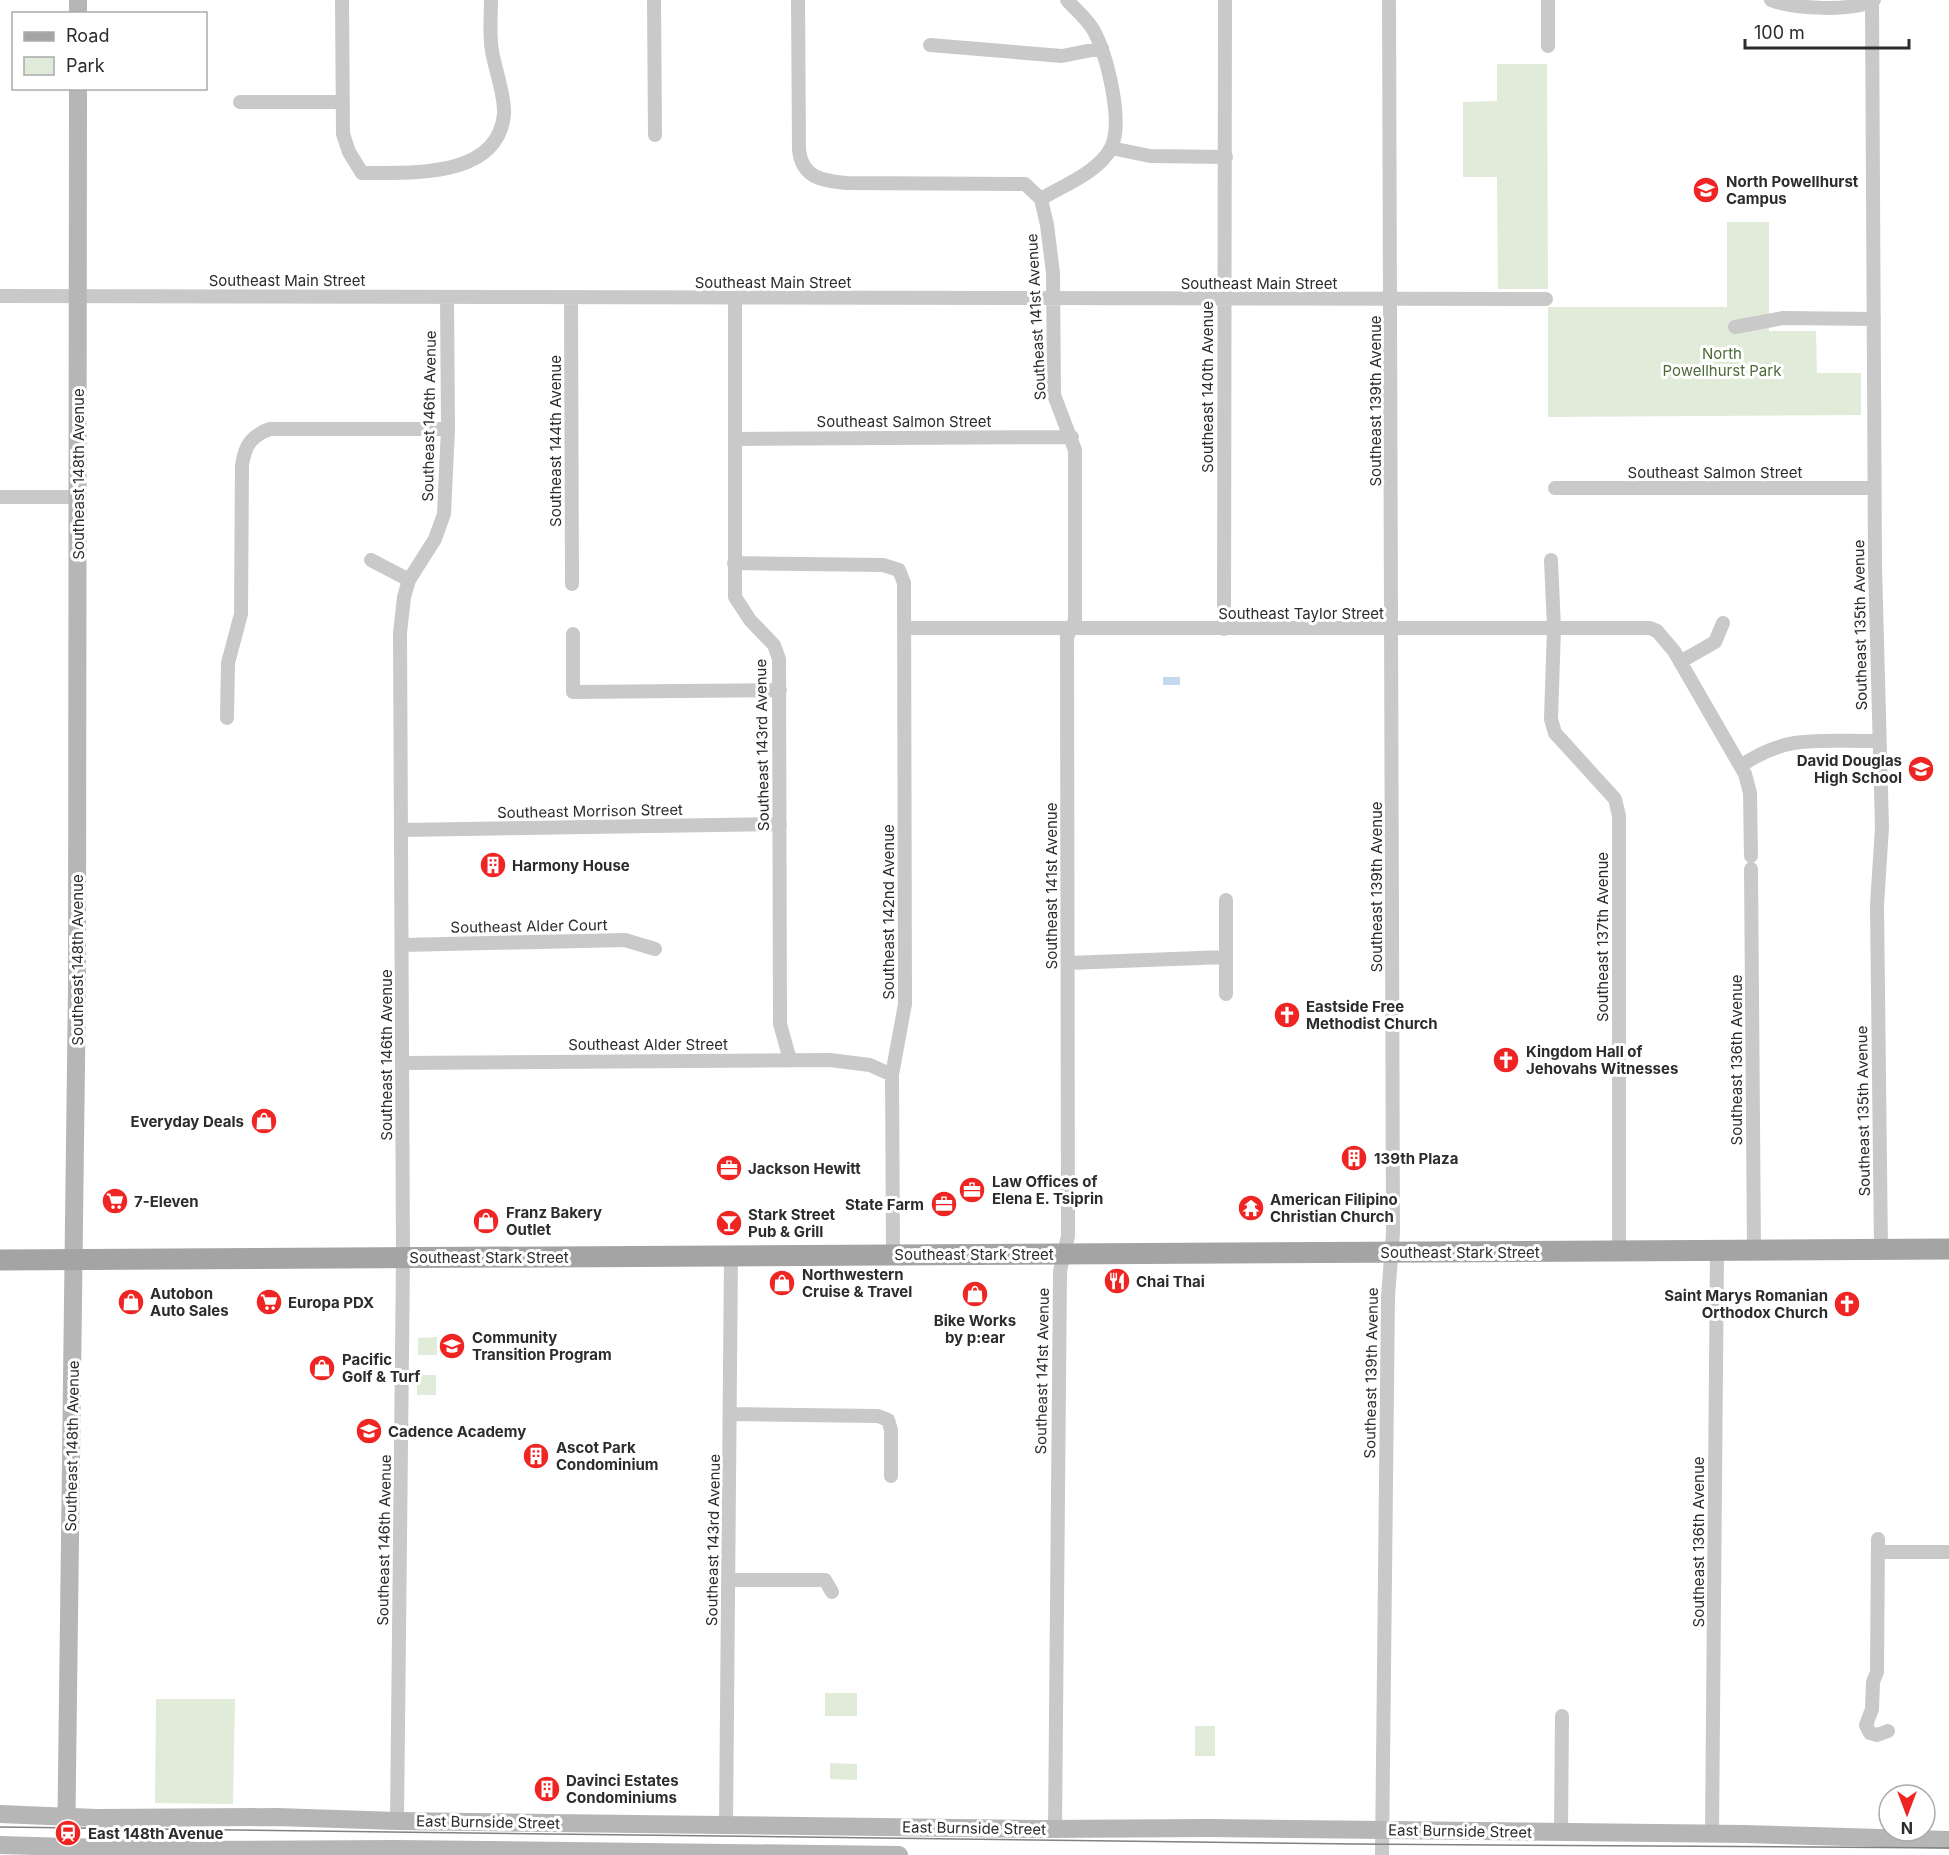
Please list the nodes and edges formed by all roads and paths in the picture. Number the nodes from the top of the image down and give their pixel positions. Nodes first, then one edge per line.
1 (342, 0) edge
2 (490, 0) edge
3 (654, 0) edge
4 (798, 0) edge
5 (1067, 0) edge
6 (1225, 0) edge
7 (1389, 0) edge
8 (1548, 0) edge
9 (1771, 0) edge
10 (1873, 0) edge
11 (930, 45) dead end
12 (1548, 46) dead end
13 (1102, 48) junction
14 (78, 90) edge
15 (240, 102) dead end
16 (340, 102) junction
17 (655, 135) dead end
18 (1111, 148) junction
19 (1226, 157) junction
20 (1041, 199) junction
21 (0, 296) edge
22 (78, 296) junction
23 (447, 298) junction
24 (571, 298) junction
25 (735, 298) junction
26 (1546, 298) dead end
27 (1052, 299) junction
28 (1223, 299) junction
29 (1391, 300) junction
30 (1874, 319) junction
31 (1735, 327) dead end
32 (448, 429) junction
33 (1072, 437) junction
34 (737, 439) junction
35 (1555, 488) dead end
36 (1874, 488) junction
37 (0, 497) edge
38 (78, 497) junction
39 (371, 560) dead end
40 (1551, 560) dead end
41 (734, 563) junction
42 (409, 580) junction
43 (572, 584) dead end
44 (1723, 623) dead end
45 (905, 628) junction
46 (1554, 628) junction
47 (1071, 629) junction
48 (1224, 629) junction
49 (1393, 629) junction
50 (573, 634) dead end
51 (1680, 662) junction
52 (780, 690) junction
53 (227, 718) dead end
54 (1878, 741) junction
55 (1741, 766) junction
56 (780, 824) junction
57 (401, 830) junction
58 (1226, 900) dead end
59 (402, 945) junction
60 (655, 949) dead end
61 (1226, 957) junction
62 (1068, 963) junction
63 (1226, 994) dead end
64 (790, 1060) junction
65 (402, 1063) junction
66 (892, 1076) junction
67 (1949, 1249) edge
68 (1754, 1250) junction
69 (1881, 1250) junction
70 (1619, 1251) junction
71 (1717, 1251) junction
72 (1391, 1252) junction
73 (893, 1254) junction
74 (1064, 1254) junction
75 (731, 1255) junction
76 (402, 1258) junction
77 (0, 1260) edge
78 (74, 1260) junction
79 (731, 1414) junction
80 (891, 1476) dead end
81 (1949, 1552) edge
82 (729, 1580) junction
83 (832, 1592) dead end
84 (1562, 1716) dead end
85 (1888, 1731) dead end
86 (0, 1814) edge
87 (397, 1821) junction
88 (726, 1825) junction
89 (1055, 1829) junction
90 (1561, 1832) junction
91 (1712, 1834) junction
92 (67, 1837) edge
93 (1949, 1840) edge
94 (1382, 1844) edge
95 (0, 1845) edge
96 (256, 1852) edge
97 (397, 1852) edge
98 (726, 1854) edge
99 (899, 1855) edge

1 - 16 street
2 - 16 street
3 - 17 street
4 - 20 street
5 - 13 street
6 - 19 street, Southeast 140th Avenue
7 - 29 street, Southeast 139th Avenue
8 - 12 street
9 - 10 street
10 - 30 street, Southeast 135th Avenue
11 - 13 street
13 - 18 street
14 - 22 street, Southeast 148th Avenue
15 - 16 street
18 - 19 street
18 - 20 street
19 - 28 street, Southeast 140th Avenue
20 - 27 street, Southeast 141st Avenue
21 - 22 street, Southeast Main Street
22 - 23 street, Southeast Main Street
22 - 38 street, Southeast 148th Avenue
23 - 24 street, Southeast Main Street
23 - 32 street, Southeast 146th Avenue
24 - 25 street, Southeast Main Street
24 - 43 street, Southeast 144th Avenue
25 - 27 street, Southeast Main Street
25 - 34 street, Southeast 143rd Avenue
26 - 29 street, Southeast Main Street
27 - 28 street, Southeast Main Street
27 - 33 street, Southeast 141st Avenue
28 - 29 street, Southeast Main Street
28 - 48 street, Southeast 140th Avenue
29 - 49 street, Southeast 139th Avenue
30 - 31 street
30 - 36 street, Southeast 135th Avenue
32 - 42 street, Southeast 146th Avenue
32 - 53 street
33 - 34 street, Southeast Salmon Street
33 - 47 street, Southeast 141st Avenue
34 - 41 street, Southeast 143rd Avenue
35 - 36 street, Southeast Salmon Street
36 - 54 street, Southeast 135th Avenue
37 - 38 street
38 - 78 street, Southeast 148th Avenue
39 - 42 street
40 - 46 street
41 - 45 street, Southeast 142nd Avenue
41 - 52 street, Southeast 143rd Avenue
42 - 57 street, Southeast 146th Avenue
44 - 51 street
45 - 47 street, Southeast Taylor Street
45 - 66 street, Southeast 142nd Avenue
46 - 49 street, Southeast Taylor Street
46 - 51 street, Southeast Taylor Street
46 - 70 street, Southeast 137th Avenue
47 - 48 street, Southeast Taylor Street
47 - 62 street, Southeast 141st Avenue
48 - 49 street, Southeast Taylor Street
49 - 72 street, Southeast 139th Avenue
50 - 52 street
51 - 55 street, Southeast 136th Avenue
52 - 56 street, Southeast 143rd Avenue
54 - 55 street
54 - 69 street, Southeast 135th Avenue
55 - 68 street, Southeast 136th Avenue
56 - 57 street, Southeast Morrison Street
56 - 64 street, Southeast 143rd Avenue
57 - 59 street, Southeast 146th Avenue
58 - 61 street
59 - 60 street, Southeast Alder Court
59 - 65 street, Southeast 146th Avenue
61 - 62 street
61 - 63 street
62 - 74 street, Southeast 141st Avenue
64 - 65 street, Southeast Alder Street
64 - 66 street, Southeast Alder Street
65 - 76 street, Southeast 146th Avenue
66 - 73 street, Southeast 142nd Avenue
67 - 69 main road, Southeast Stark Street
68 - 69 main road, Southeast Stark Street
68 - 71 main road, Southeast Stark Street
70 - 71 main road, Southeast Stark Street
70 - 72 main road, Southeast Stark Street
71 - 91 street, Southeast 136th Avenue
72 - 74 main road, Southeast Stark Street
72 - 94 street, Southeast 139th Avenue
73 - 74 main road, Southeast Stark Street
73 - 75 main road, Southeast Stark Street
74 - 89 street, Southeast 141st Avenue
75 - 76 main road, Southeast Stark Street
75 - 79 street, Southeast 143rd Avenue
76 - 78 main road, Southeast Stark Street
76 - 87 street, Southeast 146th Avenue
77 - 78 main road, Southeast Stark Street
78 - 92 street, Southeast 148th Avenue
79 - 80 street
79 - 82 street, Southeast 143rd Avenue
81 - 85 street
82 - 83 street
82 - 88 street, Southeast 143rd Avenue
84 - 90 street
86 - 92 street, East Burnside Street
87 - 88 street, East Burnside Street
87 - 92 street, East Burnside Street
88 - 89 street, East Burnside Street
89 - 94 street, East Burnside Street
90 - 91 street, East Burnside Street
90 - 94 street, East Burnside Street
91 - 93 street, East Burnside Street
92 - 95 street, East Burnside Street
92 - 96 street, East Burnside Street
96 - 97 street, East Burnside Street
97 - 98 street, East Burnside Street
98 - 99 street, East Burnside Street

